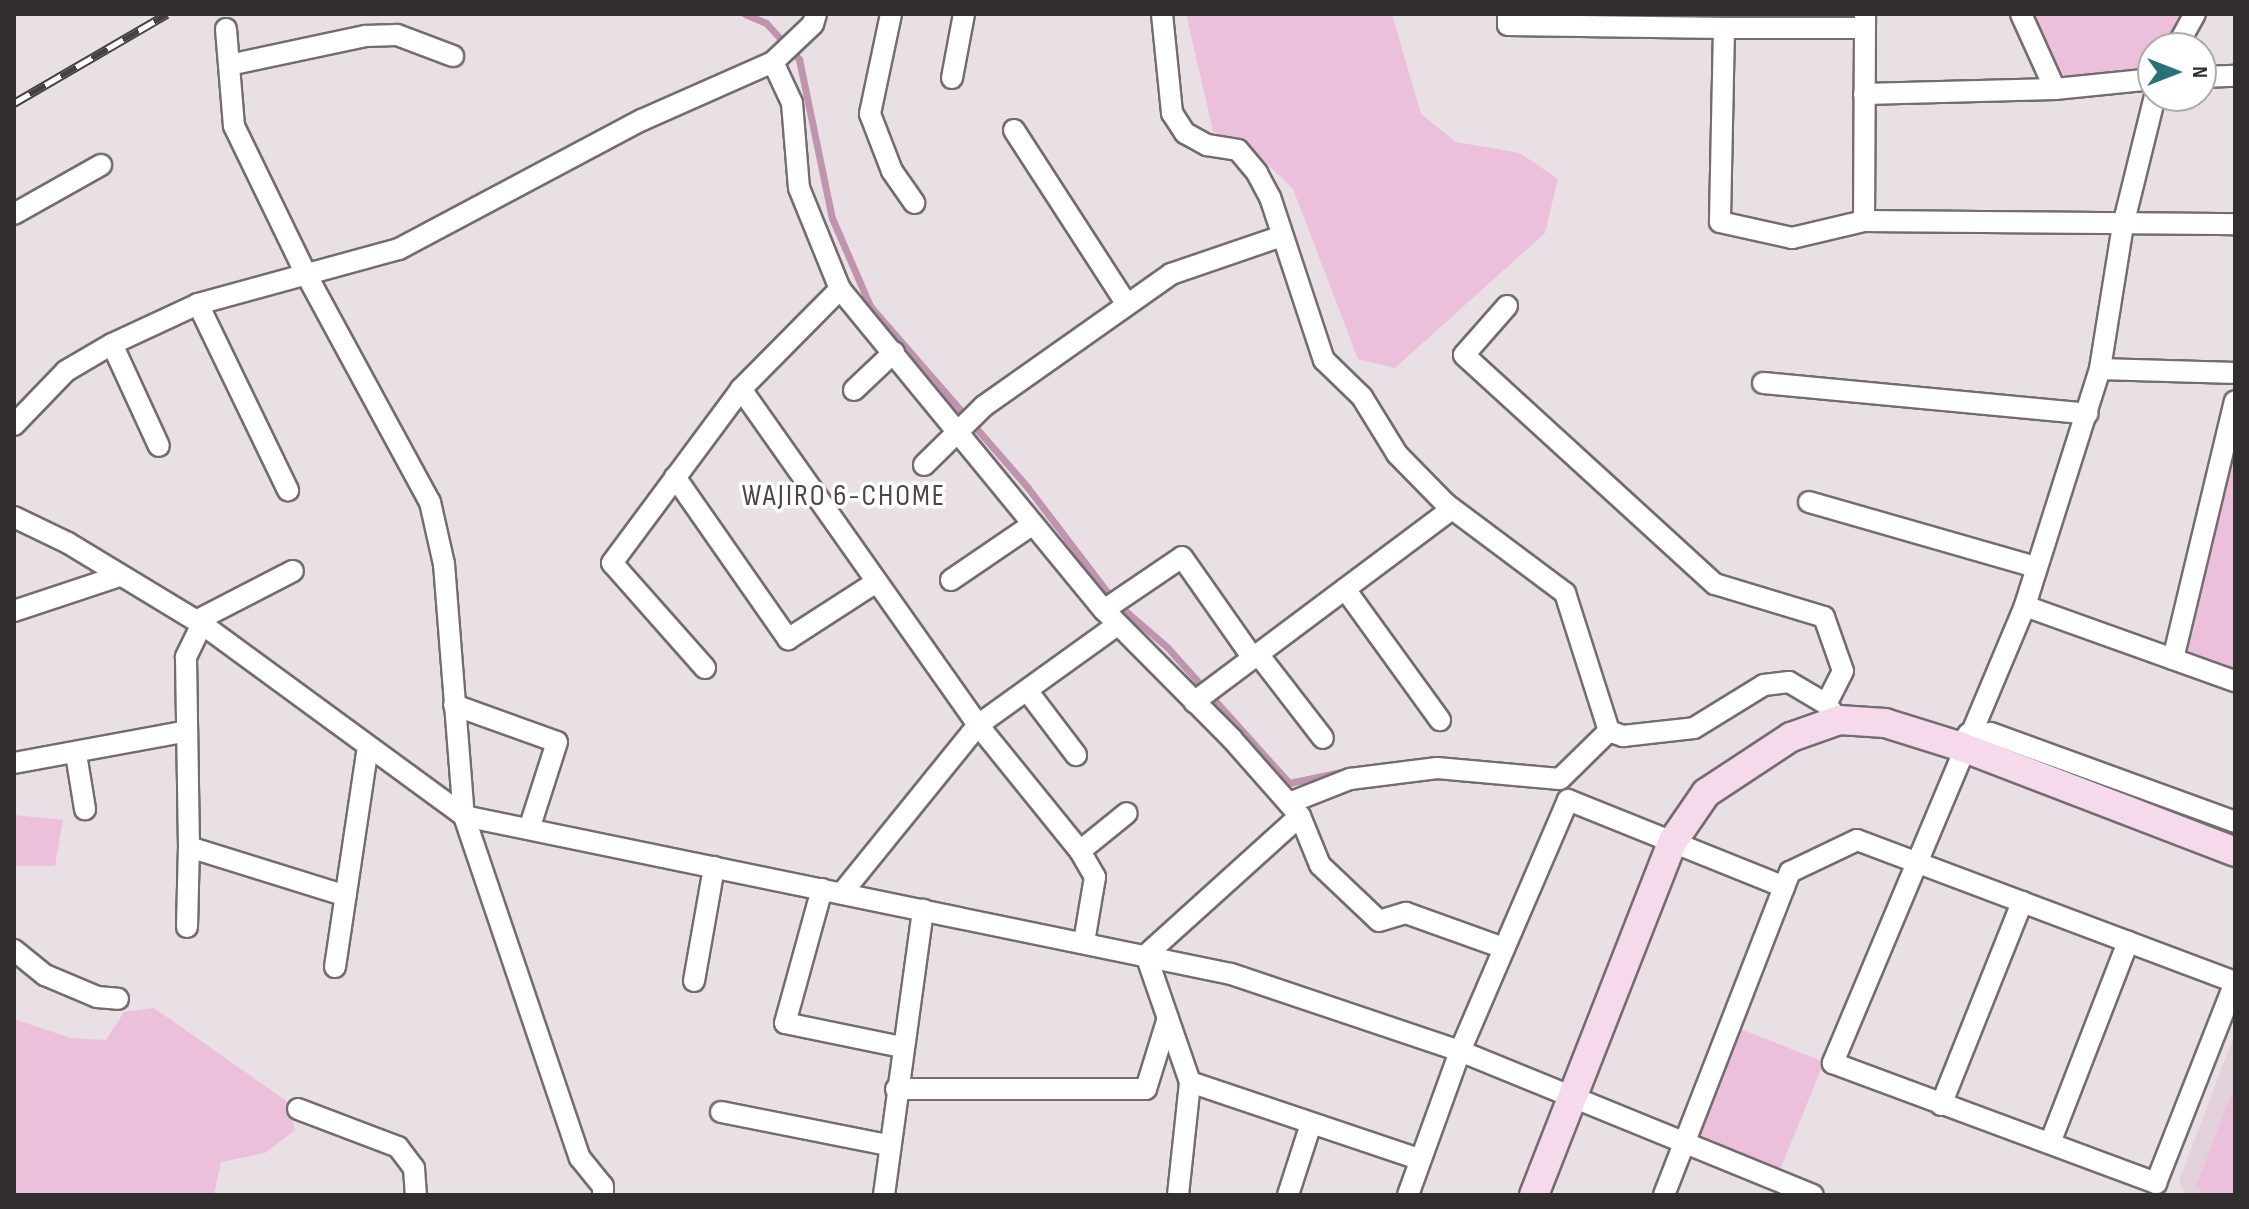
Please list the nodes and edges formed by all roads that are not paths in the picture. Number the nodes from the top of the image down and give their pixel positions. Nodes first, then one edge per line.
1 (816, 14) edge
2 (891, 14) edge
3 (964, 14) edge
4 (1162, 14) edge
5 (1508, 14) edge
6 (2021, 14) edge
7 (2195, 14) edge
8 (1865, 21) edge
9 (1724, 28) junction
10 (226, 29) dead end
11 (2185, 32) edge
12 (453, 56) dead end
13 (773, 62) junction
14 (229, 65) junction
15 (952, 78) dead end
16 (2137, 81) edge
17 (2055, 89) junction
18 (1864, 94) junction
19 (2151, 112) edge
20 (1014, 130) dead end
21 (101, 165) dead end
22 (914, 203) dead end
23 (14, 214) edge
24 (1864, 221) junction
25 (2235, 224) edge
26 (2123, 225) junction
27 (1282, 236) junction
28 (306, 274) junction
29 (840, 289) junction
30 (198, 304) junction
31 (1127, 305) junction
32 (1507, 306) dead end
33 (112, 344) junction
34 (894, 352) junction
35 (2100, 369) junction
36 (2235, 373) edge
37 (1763, 383) dead end
38 (741, 389) junction
39 (854, 390) dead end
40 (2235, 401) edge
41 (2088, 414) junction
42 (14, 425) edge
43 (963, 432) junction
44 (159, 446) dead end
45 (924, 465) dead end
46 (675, 477) junction
47 (288, 490) dead end
48 (1809, 502) dead end
49 (1452, 509) junction
50 (14, 517) edge
51 (1033, 524) junction
52 (2036, 567) junction
53 (293, 571) dead end
54 (119, 576) junction
55 (951, 580) dead end
56 (875, 583) junction
57 (1345, 589) junction
58 (2025, 606) junction
59 (14, 611) edge
60 (1110, 618) junction
61 (199, 622) junction
62 (1255, 656) junction
63 (2173, 659) junction
64 (705, 668) dead end
65 (2235, 681) edge
66 (1029, 693) junction
67 (1196, 700) junction
68 (454, 705) junction
69 (1833, 712) junction
70 (1440, 720) dead end
71 (978, 725) junction
72 (1609, 731) junction
73 (183, 732) junction
74 (1323, 738) dead end
75 (1965, 740) junction
76 (368, 747) junction
77 (76, 754) junction
78 (1076, 755) dead end
79 (14, 763) edge
80 (85, 809) dead end
81 (1294, 810) junction
82 (1127, 813) dead end
83 (464, 816) junction
84 (2235, 822) edge
85 (529, 829) junction
86 (1673, 841) junction
87 (189, 847) junction
88 (1080, 851) junction
89 (2235, 852) edge
90 (1915, 863) junction
91 (714, 867) junction
92 (1784, 887) junction
93 (832, 891) junction
94 (346, 896) junction
95 (2022, 902) junction
96 (923, 910) junction
97 (187, 927) dead end
98 (1084, 942) junction
99 (2128, 942) junction
100 (1504, 948) junction
101 (14, 950) edge
102 (1146, 955) junction
103 (335, 967) dead end
104 (694, 981) dead end
105 (2235, 982) edge
106 (118, 999) dead end
107 (1168, 1018) junction
108 (902, 1047) junction
109 (1460, 1051) junction
110 (1190, 1082) junction
111 (896, 1089) junction
112 (1572, 1097) junction
113 (1941, 1105) junction
114 (298, 1109) dead end
115 (721, 1112) dead end
116 (1311, 1124) junction
117 (1685, 1142) junction
118 (2050, 1143) junction
119 (888, 1145) junction
120 (1419, 1159) junction
121 (1783, 1189) edge
122 (416, 1195) edge
123 (603, 1195) edge
124 (884, 1195) edge
125 (1178, 1195) edge
126 (1288, 1195) edge
127 (1408, 1195) edge
128 (1534, 1195) edge
129 (1664, 1195) edge
130 (1813, 1195) edge

1 - 13 street
2 - 22 street
3 - 15 street
4 - 27 street
5 - 9 street
6 - 17 street
7 - 11 street
8 - 9 street
8 - 18 street
9 - 24 street
10 - 14 street
12 - 14 street
13 - 28 street
13 - 29 street
14 - 28 street
16 - 17 street
17 - 18 street
18 - 24 street
19 - 26 street
20 - 31 street
21 - 23 street
24 - 26 street
25 - 26 street
26 - 35 street
27 - 31 street
27 - 49 street
28 - 30 street
28 - 68 street
29 - 34 street
29 - 38 street
30 - 33 street
30 - 47 street
31 - 43 street
32 - 69 street
33 - 42 street
33 - 44 street
34 - 39 street
34 - 43 street
35 - 36 street
35 - 41 street
37 - 41 street
38 - 46 street
38 - 56 street
40 - 63 street
41 - 52 street
43 - 45 street
43 - 51 street
46 - 56 street
46 - 64 street
48 - 52 street
49 - 57 street
49 - 72 street
50 - 54 street
51 - 55 street
51 - 60 street
52 - 58 street
53 - 61 street
54 - 59 street
54 - 61 street
56 - 71 street
57 - 62 street
57 - 70 street
58 - 63 street
58 - 75 street
60 - 62 street
60 - 66 street
60 - 67 street
61 - 73 street
61 - 76 street
62 - 67 street
62 - 74 street
63 - 65 street
66 - 71 street
66 - 78 street
67 - 81 street
68 - 83 street
68 - 85 street
69 - 72 street
69 - 75 street
69 - 86 street
71 - 88 street
71 - 93 street
72 - 81 street
73 - 77 street
73 - 87 street
75 - 84 street
75 - 89 street
75 - 90 street
76 - 83 street
76 - 94 street
77 - 79 street
77 - 80 street
81 - 100 street
81 - 102 street
82 - 88 street
83 - 85 street
83 - 123 street
85 - 91 street
86 - 92 street
86 - 100 street
86 - 112 street
87 - 94 street
87 - 97 street
88 - 98 street
90 - 92 street
90 - 95 street
90 - 113 street
91 - 93 street
91 - 104 street
92 - 117 street
93 - 96 street
93 - 108 street
94 - 103 street
95 - 99 street
95 - 113 street
96 - 98 street
96 - 108 street
98 - 102 street
99 - 105 street
99 - 118 street
100 - 109 street
101 - 106 street
102 - 107 street
102 - 109 street
105 - 118 street
107 - 110 street
107 - 111 street
108 - 111 street
109 - 112 street
109 - 120 street
110 - 116 street
110 - 125 street
111 - 119 street
112 - 117 street
112 - 128 street
113 - 118 street
114 - 122 street
115 - 119 street
116 - 120 street
116 - 126 street
117 - 121 street
117 - 129 street
119 - 124 street
120 - 127 street
121 - 130 street

